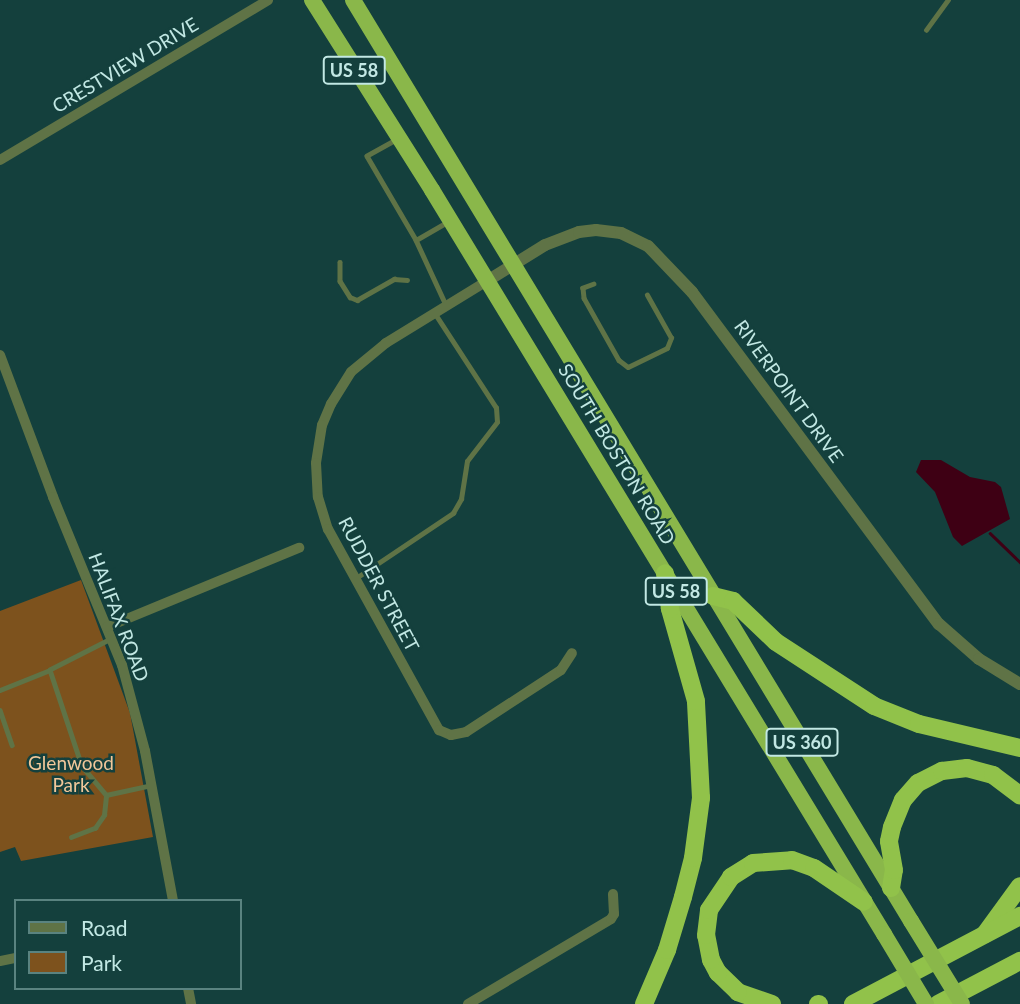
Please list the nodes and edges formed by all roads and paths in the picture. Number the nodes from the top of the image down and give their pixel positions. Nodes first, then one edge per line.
1 (268, 0) edge
2 (312, 0) edge
3 (353, 0) edge
4 (948, 0) edge
5 (926, 30) dead end
6 (397, 139) junction
7 (0, 160) edge
8 (450, 220) junction
9 (416, 240) junction
10 (340, 262) dead end
11 (512, 265) junction
12 (407, 280) dead end
13 (487, 281) junction
14 (594, 284) dead end
15 (647, 295) dead end
16 (447, 306) junction
17 (435, 313) junction
18 (0, 355) edge
19 (299, 548) dead end
20 (665, 573) junction
21 (355, 579) junction
22 (713, 596) junction
23 (107, 627) junction
24 (112, 639) junction
25 (572, 653) dead end
26 (50, 670) junction
27 (1020, 684) edge
28 (0, 690) edge
29 (0, 710) edge
30 (12, 746) dead end
31 (1020, 748) edge
32 (152, 785) junction
33 (106, 795) junction
34 (1020, 795) edge
35 (71, 837) dead end
36 (1020, 886) edge
37 (891, 888) junction
38 (613, 894) dead end
39 (173, 899) edge
40 (864, 902) junction
41 (1020, 916) edge
42 (983, 936) junction
43 (1019, 962) edge
44 (468, 1004) edge
45 (644, 1004) edge
46 (772, 1004) edge
47 (853, 1004) edge
48 (926, 1004) edge
49 (938, 1004) edge
50 (961, 1004) edge

1 - 7 street, CRESTVIEW DRIVE
2 - 6 highway, SOUTH BOSTON ROAD / US 58
3 - 11 highway, SOUTH BOSTON ROAD / US 58
4 - 5 lane
6 - 8 highway, SOUTH BOSTON ROAD / US 58
6 - 9 lane
8 - 9 lane
8 - 13 highway, SOUTH BOSTON ROAD / US 58
9 - 16 lane
10 - 12 lane
11 - 13 street, RIVERPOINT DRIVE
11 - 22 highway, SOUTH BOSTON ROAD / US 58
11 - 27 street, RIVERPOINT DRIVE
13 - 16 street, RUDDER STREET
13 - 20 highway, SOUTH BOSTON ROAD / US 58
14 - 15 lane
16 - 17 street, RUDDER STREET
17 - 21 street, RUDDER STREET
17 - 21 lane
18 - 23 street, HALIFAX ROAD
19 - 23 street
20 - 40 highway, SOUTH BOSTON ROAD / US 58
20 - 45 highway
21 - 25 street, RUDDER STREET
22 - 31 highway, US 58
22 - 37 highway, SOUTH BOSTON ROAD / US 360
23 - 24 street, HALIFAX ROAD
24 - 26 lane
24 - 32 street, HALIFAX ROAD
26 - 28 lane
26 - 33 lane
29 - 30 lane
32 - 33 lane
32 - 39 street, HALIFAX ROAD
33 - 35 lane
34 - 37 highway
36 - 42 highway
37 - 50 highway, SOUTH BOSTON ROAD / US 360, bridge
38 - 44 street
40 - 46 highway
40 - 48 highway, SOUTH BOSTON ROAD / US 58, bridge
41 - 42 highway
42 - 47 highway
43 - 49 highway

